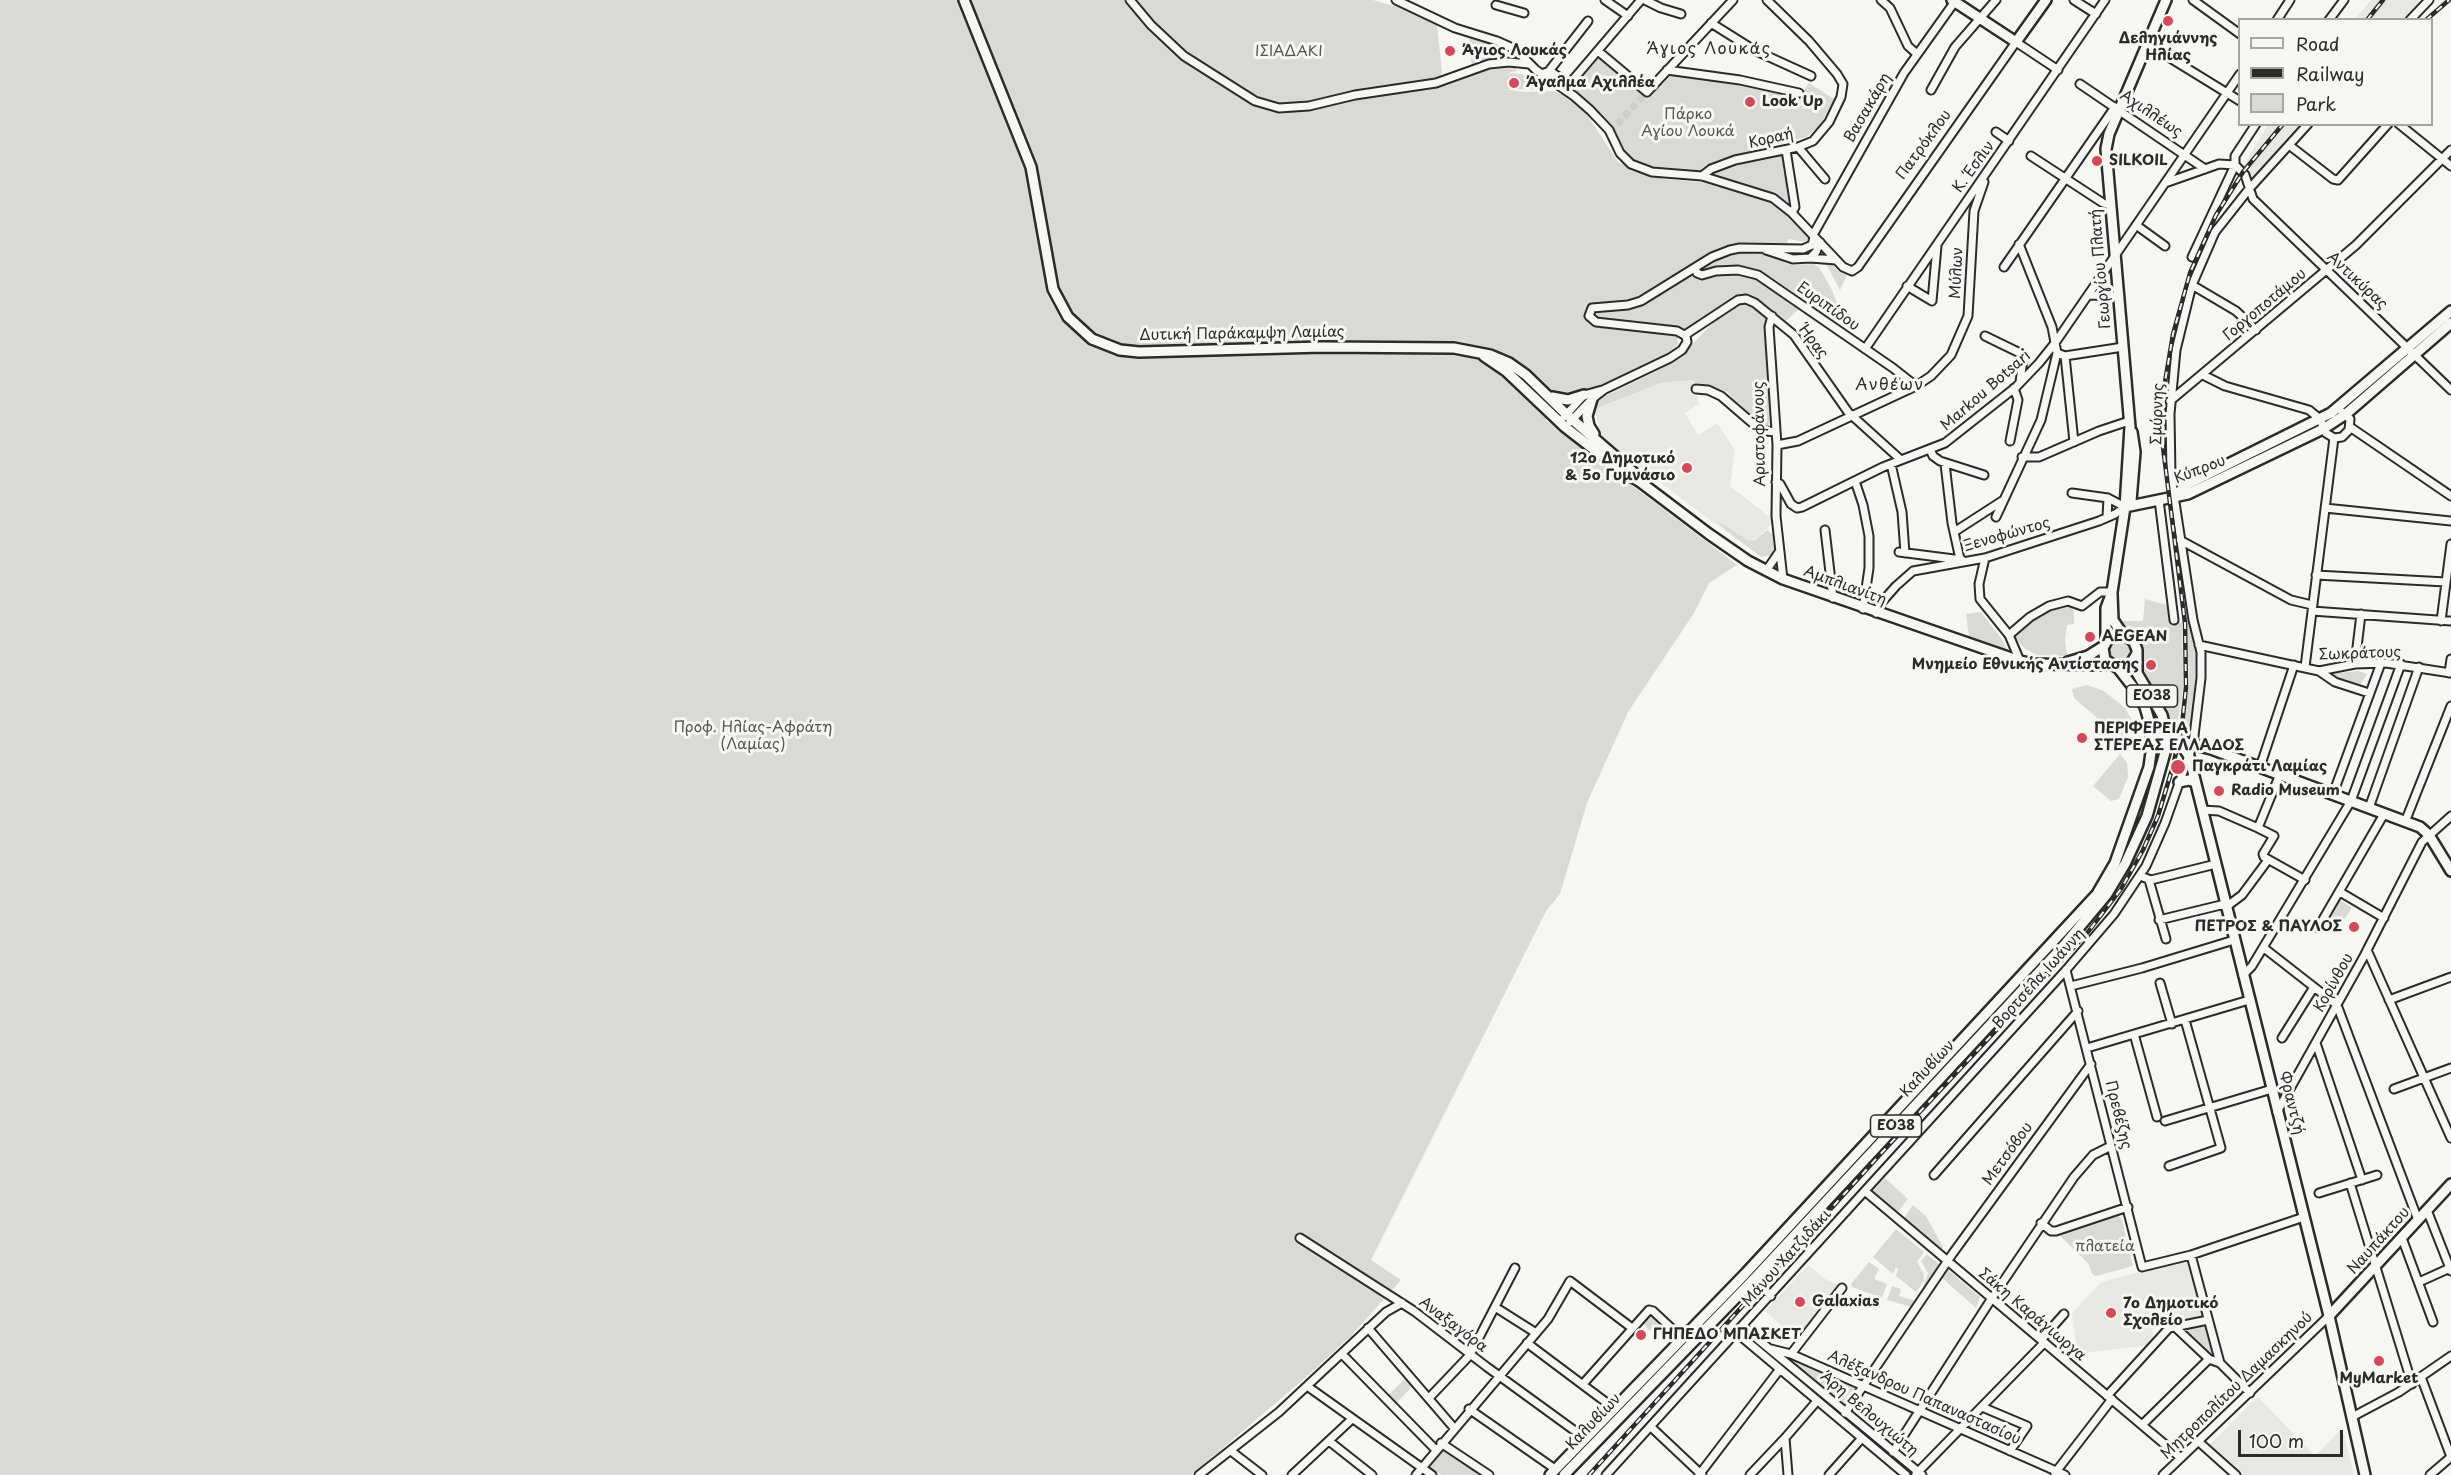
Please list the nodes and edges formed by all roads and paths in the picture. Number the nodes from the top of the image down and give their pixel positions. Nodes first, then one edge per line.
1 (964, 0) edge
2 (1130, 0) edge
3 (1396, 0) edge
4 (1605, 0) edge
5 (1643, 0) edge
6 (1733, 0) edge
7 (1767, 0) edge
8 (1881, 0) edge
9 (1954, 0) edge
10 (1996, 0) edge
11 (2046, 0) edge
12 (2074, 0) edge
13 (2105, 0) edge
14 (2166, 0) edge
15 (2193, 0) edge
16 (2290, 0) edge
17 (2429, 0) edge
18 (2341, 1) edge
19 (1496, 5) dead end
20 (1524, 13) dead end
21 (1681, 14) dead end
22 (2096, 14) junction
23 (1628, 16) junction
24 (1980, 18) junction
25 (2278, 18) edge
26 (2330, 18) edge
27 (2412, 18) edge
28 (1588, 21) dead end
29 (1711, 23) junction
30 (2238, 33) edge
31 (2016, 42) junction
32 (2149, 45) junction
33 (1598, 51) junction
34 (1917, 54) junction
35 (1529, 64) junction
36 (1667, 70) junction
37 (2058, 70) junction
38 (1549, 71) junction
39 (1538, 72) junction
40 (1811, 76) dead end
41 (2238, 77) edge
42 (2080, 84) dead end
43 (1931, 90) dead end
44 (1798, 93) dead end
45 (2226, 93) junction
46 (2238, 100) edge
47 (2118, 109) junction
48 (2255, 126) edge
49 (2306, 126) edge
50 (2386, 126) edge
51 (2402, 126) edge
52 (1996, 132) dead end
53 (2009, 141) junction
54 (2289, 145) junction
55 (1798, 147) junction
56 (1786, 150) junction
57 (2451, 150) edge
58 (2184, 154) junction
59 (2031, 156) dead end
60 (2443, 159) junction
61 (2235, 165) junction
62 (2451, 166) edge
63 (2205, 169) junction
64 (1989, 171) junction
65 (1702, 176) junction
66 (1825, 179) dead end
67 (2065, 179) junction
68 (2165, 183) junction
69 (2249, 189) junction
70 (2110, 205) junction
71 (1792, 213) junction
72 (2136, 225) junction
73 (1816, 238) junction
74 (1938, 241) junction
75 (2019, 244) junction
76 (2165, 246) dead end
77 (1761, 248) junction
78 (2115, 256) junction
79 (1712, 257) junction
80 (2192, 257) dead end
81 (1809, 258) junction
82 (1836, 260) junction
83 (2004, 267) dead end
84 (1695, 268) junction
85 (1716, 271) junction
86 (2327, 271) junction
87 (2192, 285) junction
88 (1908, 286) junction
89 (2088, 295) junction
90 (2118, 296) junction
91 (2451, 311) edge
92 (1772, 316) junction
93 (2451, 323) edge
94 (2256, 330) junction
95 (1685, 335) junction
96 (1985, 336) dead end
97 (2055, 343) junction
98 (2123, 346) junction
99 (1865, 349) junction
100 (2411, 351) junction
101 (1476, 352) junction
102 (2061, 354) junction
103 (2202, 375) junction
104 (2017, 385) junction
105 (1916, 386) junction
106 (1696, 389) dead end
107 (2451, 390) edge
108 (1547, 395) junction
109 (1588, 397) junction
110 (2170, 401) junction
111 (2335, 410) junction
112 (2346, 414) junction
113 (1569, 417) junction
114 (1852, 417) junction
115 (1562, 424) junction
116 (2129, 424) junction
117 (2322, 424) junction
118 (2350, 427) junction
119 (1776, 432) junction
120 (2334, 438) junction
121 (2010, 441) dead end
122 (2074, 442) junction
123 (1601, 443) junction
124 (1777, 445) junction
125 (1930, 449) junction
126 (2022, 457) junction
127 (1901, 460) junction
128 (1891, 464) junction
129 (1945, 464) junction
130 (1984, 475) dead end
131 (1639, 481) junction
132 (1855, 481) junction
133 (1776, 482) junction
134 (2072, 493) dead end
135 (2174, 496) junction
136 (2451, 496) edge
137 (2108, 498) junction
138 (2004, 500) junction
139 (2159, 500) junction
140 (2127, 507) junction
141 (2325, 508) junction
142 (1996, 517) dead end
143 (2107, 517) junction
144 (2451, 521) edge
145 (1825, 530) dead end
146 (1954, 532) junction
147 (2180, 540) junction
148 (2451, 544) edge
149 (1779, 552) junction
150 (1986, 558) junction
151 (1960, 559) junction
152 (1970, 561) junction
153 (2450, 563) edge
154 (1766, 571) junction
155 (2316, 575) junction
156 (1783, 579) junction
157 (2446, 582) junction
158 (2112, 592) junction
159 (1833, 598) junction
160 (2312, 608) junction
161 (1863, 609) junction
162 (1876, 613) junction
163 (2361, 614) junction
164 (2174, 620) dead end
165 (2441, 621) junction
166 (2451, 621) edge
167 (2008, 635) junction
168 (2123, 635) junction
169 (2105, 643) junction
170 (2199, 645) junction
171 (2136, 655) junction
172 (2451, 659) edge
173 (2020, 662) junction
174 (2066, 663) junction
175 (2381, 663) junction
176 (2355, 664) junction
177 (2401, 664) junction
178 (2294, 665) junction
179 (2114, 667) junction
180 (2419, 667) junction
181 (2305, 668) junction
182 (2319, 671) junction
183 (2450, 673) edge
184 (2369, 693) junction
185 (2451, 706) edge
186 (2150, 724) junction
187 (2167, 738) junction
188 (2178, 742) junction
189 (2193, 744) junction
190 (2188, 756) junction
191 (2260, 767) junction
192 (2280, 774) junction
193 (2179, 782) junction
194 (2195, 782) junction
195 (2333, 794) junction
196 (2350, 801) junction
197 (2369, 808) junction
198 (2202, 810) junction
199 (2384, 814) junction
200 (2451, 816) edge
201 (2405, 822) junction
202 (2258, 828) junction
203 (2428, 834) junction
204 (2268, 860) junction
205 (2216, 864) junction
206 (2451, 872) edge
207 (2140, 876) junction
208 (2149, 880) junction
209 (2305, 880) junction
210 (2340, 892) junction
211 (2226, 906) junction
212 (2384, 918) junction
213 (2159, 920) junction
214 (2318, 928) dead end
215 (2166, 939) dead end
216 (2234, 940) junction
217 (2264, 948) junction
218 (2367, 950) junction
219 (2066, 970) junction
220 (2243, 975) junction
221 (2451, 977) edge
222 (2160, 983) dead end
223 (2071, 986) junction
224 (2314, 987) junction
225 (2250, 1000) junction
226 (2389, 1000) junction
227 (2337, 1005) junction
228 (2078, 1011) junction
229 (2185, 1020) junction
230 (2172, 1024) junction
231 (2134, 1034) junction
232 (2282, 1038) dead end
233 (2316, 1044) junction
234 (2087, 1048) junction
235 (2091, 1064) junction
236 (2451, 1068) edge
237 (2423, 1078) junction
238 (2272, 1089) junction
239 (2394, 1089) dead end
240 (2211, 1108) junction
241 (2277, 1112) junction
242 (2157, 1117) dead end
243 (2165, 1121) dead end
244 (2451, 1138) edge
245 (2111, 1146) junction
246 (2169, 1166) dead end
247 (1934, 1175) dead end
248 (2377, 1175) dead end
249 (2362, 1179) junction
250 (2350, 1183) junction
251 (2451, 1184) edge
252 (1866, 1192) junction
253 (2319, 1193) dead end
254 (2128, 1208) junction
255 (2427, 1210) junction
256 (2304, 1216) junction
257 (2418, 1220) junction
258 (2041, 1223) junction
259 (1300, 1238) dead end
260 (2402, 1238) junction
261 (2191, 1255) junction
262 (1948, 1261) junction
263 (2376, 1267) junction
264 (1515, 1268) dead end
265 (2450, 1270) edge
266 (1754, 1279) junction
267 (2419, 1282) junction
268 (1842, 1288) dead end
269 (1771, 1296) junction
270 (1992, 1298) junction
271 (1402, 1303) junction
272 (1495, 1307) junction
273 (2064, 1314) dead end
274 (2329, 1316) junction
275 (2208, 1320) junction
276 (2433, 1322) dead end
277 (2174, 1326) junction
278 (1743, 1327) junction
279 (1368, 1328) junction
280 (1632, 1328) junction
281 (1536, 1333) junction
282 (1737, 1333) junction
283 (1683, 1339) junction
284 (2042, 1341) junction
285 (1527, 1343) junction
286 (1771, 1349) junction
287 (1342, 1354) junction
288 (1791, 1354) junction
289 (1470, 1355) junction
290 (2451, 1356) edge
291 (2208, 1359) junction
292 (2220, 1363) junction
293 (1780, 1369) junction
294 (1498, 1376) junction
295 (2421, 1377) junction
296 (1583, 1384) junction
297 (2412, 1384) junction
298 (1307, 1386) junction
299 (1864, 1386) junction
300 (2250, 1393) junction
301 (2109, 1397) junction
302 (1429, 1398) junction
303 (1817, 1401) junction
304 (1982, 1407) junction
305 (1469, 1409) junction
306 (1616, 1409) junction
307 (1920, 1410) junction
308 (1845, 1413) junction
309 (2352, 1417) junction
310 (1352, 1419) junction
311 (2142, 1425) junction
312 (1651, 1427) junction
313 (1454, 1428) junction
314 (1961, 1429) junction
315 (1586, 1438) junction
316 (1785, 1438) junction
317 (1862, 1438) junction
318 (1329, 1441) junction
319 (2199, 1442) junction
320 (1441, 1443) junction
321 (1436, 1450) junction
322 (1231, 1451) junction
323 (2010, 1451) junction
324 (1893, 1452) junction
325 (2451, 1457) edge
326 (2181, 1458) junction
327 (1421, 1468) junction
328 (1556, 1473) edge
329 (2055, 1473) edge
330 (1918, 1474) edge
331 (1199, 1475) edge
332 (1262, 1475) edge
333 (1292, 1475) edge
334 (1372, 1475) edge
335 (1416, 1475) edge
336 (1432, 1475) edge
337 (1489, 1475) edge
338 (1606, 1475) edge
339 (1700, 1475) edge
340 (1750, 1475) edge
341 (1788, 1475) edge
342 (1829, 1475) edge
343 (1906, 1475) edge
344 (2065, 1475) edge
345 (2163, 1475) edge
346 (2236, 1475) edge
347 (2365, 1475) edge
348 (2430, 1475) edge

1 - 101 main road, Δυτική Παράκαμψη Λαμίας
2 - 35 street
3 - 35 street
4 - 23 street
5 - 21 street
5 - 23 street
6 - 29 street
7 - 55 street, Κοραή
8 - 34 street
9 - 24 main road
9 - 34 street, Βασακάρη
10 - 24 street
11 - 31 main road, Πατρόκλου
12 - 22 street
13 - 22 street, K. Έσλιν
14 - 32 main road, ΕΟ38
15 - 30 street
16 - 25 street
17 - 27 street
18 - 26 street
19 - 20 street
22 - 37 street, K. Έσλιν
23 - 33 street
24 - 31 main road
24 - 43 street
28 - 38 street
29 - 36 street
29 - 40 street
31 - 37 street
31 - 82 street, Πατρόκλου
32 - 45 street
32 - 47 main road, ΕΟ38
33 - 36 street
33 - 38 street
34 - 73 street, Βασακάρη
35 - 39 street
36 - 44 street
37 - 53 street, K. Έσλιν
38 - 39 street
39 - 65 street
41 - 45 street, Markou Botsari
42 - 47 street, Αχιλλέως
45 - 46 street
45 - 58 street, Markou Botsari
47 - 58 street, Αχιλλέως
47 - 67 street
47 - 70 main road, Γεωργίου Πλατή / ΕΟ38
48 - 61 street
49 - 54 street, Σμύρνης
50 - 54 street
51 - 60 street
52 - 53 street
53 - 64 street, K. Έσλιν
54 - 69 street, Σμύρνης
55 - 56 street, Κοραή
55 - 66 street
56 - 65 street, Κοραή
56 - 71 street
57 - 60 street, Γοργοποτάμου
58 - 63 street, Αχιλλέως
58 - 68 street, Markou Botsari
59 - 67 street
60 - 62 street
60 - 86 street, Γοργοποτάμου
61 - 63 street
61 - 69 street, Αντικύρας
61 - 80 street
63 - 68 street
64 - 74 street, K. Έσλιν
64 - 105 street, Μύλων
65 - 71 street
67 - 70 street
67 - 75 street
68 - 72 street, Markou Botsari
69 - 86 street, Αντικύρας
69 - 87 street, Σμύρνης
70 - 78 main road, Γεωργίου Πλατή / ΕΟ38
71 - 73 street
72 - 76 street
72 - 78 street, Markou Botsari
73 - 77 street
73 - 81 street, Βασακάρη
73 - 82 street
74 - 88 street, K. Έσλιν
74 - 88 street
75 - 83 street
75 - 97 street
77 - 79 street
77 - 81 street
78 - 89 street, Markou Botsari
78 - 90 main road, Γεωργίου Πλατή / ΕΟ38
79 - 84 street
79 - 85 street
81 - 82 street
84 - 85 street, Ευριπίδου
84 - 95 street
85 - 99 street, Ευριπίδου
86 - 94 street, Γοργοποτάμου
86 - 100 street, Αντικύρας
87 - 94 street
87 - 110 street, Σμύρνης
88 - 99 street, K. Έσλιν
89 - 90 street
89 - 97 street, Markou Botsari
90 - 98 main road, Γεωργίου Πλατή / ΕΟ38
91 - 100 main road, Κύπρου
92 - 95 street, Ήρας
92 - 114 street, Ήρας
92 - 119 street, Αριστοφάνους
93 - 100 main road, Κύπρου
94 - 103 street, Γοργοποτάμου
95 - 109 street
96 - 104 street
97 - 102 street
97 - 104 street, Markou Botsari
98 - 102 street
98 - 116 main road, Γεωργίου Πλατή / ΕΟ38
99 - 105 street, Ευριπίδου
100 - 107 street, Αντικύρας
100 - 111 main road, Κύπρου
100 - 112 main road, Κύπρου
101 - 108 main road, Δυτική Παράκαμψη Λαμίας
101 - 115 main road, Δυτική Παράκαμψη Λαμίας
102 - 122 street
102 - 126 street
103 - 110 street, Γοργοποτάμου
103 - 117 street
104 - 121 street
104 - 125 street, Markou Botsari
105 - 114 street, Μύλων
106 - 119 street
108 - 109 main road
108 - 113 main road, Δυτική Παράκαμψη Λαμίας
109 - 113 street
109 - 123 main road
110 - 135 street, Σμύρνης
111 - 112 street
111 - 117 main road, Κύπρου
112 - 117 main road, Κύπρου
112 - 118 street
113 - 115 street
113 - 123 main road, Δυτική Παράκαμψη Λαμίας
114 - 124 street, Μύλων
114 - 127 street, Ήρας
115 - 131 main road, Αμπλιανίτη
116 - 122 street
116 - 140 main road, Γεωργίου Πλατή / ΕΟ38
117 - 120 street
117 - 135 main road, Κύπρου
118 - 120 street
118 - 136 street
119 - 124 street, Αριστοφάνους
120 - 141 street
122 - 126 street
123 - 131 main road, Αμπλιανίτη
124 - 133 street, Αριστοφάνους
125 - 127 street, Markou Botsari
125 - 129 street
126 - 138 street
127 - 128 street, Markou Botsari
128 - 132 street, Markou Botsari
128 - 151 street
129 - 130 street
129 - 146 street
131 - 154 main road, Αμπλιανίτη
132 - 133 street, Markou Botsari
132 - 161 street
133 - 149 street, Αριστοφάνους
134 - 137 street
135 - 139 main road, Κύπρου
135 - 147 street, Σμύρνης
137 - 140 street
137 - 143 street
138 - 142 street
138 - 146 street
139 - 140 main road, Κύπρου
139 - 164 street
140 - 143 street, Ξενοφώντος
140 - 158 main road, Γεωργίου Πλατή / ΕΟ38
141 - 144 street
141 - 155 street
143 - 150 street, Ξενοφώντος
145 - 159 street
146 - 151 street
147 - 160 street
147 - 170 street, Σμύρνης
148 - 153 street
149 - 154 street
149 - 156 street, Αριστοφάνους
150 - 152 street, Ξενοφώντος
150 - 167 street
151 - 152 street
152 - 162 street, Ξενοφώντος
153 - 157 street
154 - 156 main road, Αμπλιανίτη
155 - 157 street
155 - 160 street
156 - 159 main road, Αμπλιανίτη
157 - 165 street
158 - 167 street
158 - 168 main road, Γεωργίου Πλατή / ΕΟ38
158 - 169 main road, Γεωργίου Πλατή / ΕΟ38
159 - 161 main road, Αμπλιανίτη
160 - 163 street
160 - 181 street
161 - 162 main road, Αμπλιανίτη
162 - 173 main road, Αμπλιανίτη
163 - 165 street
163 - 176 street
165 - 166 street
167 - 173 street
168 - 169 main road
168 - 171 main road, ΕΟ38
169 - 174 main road, Αμπλιανίτη
169 - 179 main road, ΕΟ38
170 - 178 street, Σωκράτους
170 - 189 street, Σμύρνης
171 - 179 main road, ΕΟ38
171 - 187 main road, Καλυβίων / ΕΟ38
172 - 183 street
173 - 174 main road, Αμπλιανίτη
174 - 179 main road, Αμπλιανίτη
175 - 176 street, Σωκράτους
175 - 177 street, Σωκράτους
175 - 184 street
176 - 182 street, Σωκράτους
177 - 180 street, Σωκράτους
177 - 196 street
178 - 181 street, Σωκράτους
178 - 191 street
179 - 186 main road, Καλυβίων / ΕΟ38
180 - 183 street, Σωκράτους
180 - 197 street
181 - 182 street, Σωκράτους
182 - 184 street
184 - 195 street
185 - 201 street
186 - 187 main road
186 - 283 main road, Καλυβίων / ΕΟ38
187 - 188 main road
187 - 266 main road, Καλυβίων / ΕΟ38
188 - 189 main road
188 - 190 main road, Φραντζή
189 - 190 street, Σμύρνης
189 - 191 main road
190 - 193 street, Βορτσέλα Ιωάννη
190 - 194 main road, Φραντζή
191 - 192 main road
192 - 195 main road
192 - 202 street
193 - 194 main road
193 - 207 street, Βορτσέλα Ιωάννη
194 - 198 main road, Φραντζή
195 - 196 main road
196 - 197 main road
196 - 209 street
197 - 199 main road
198 - 202 street
198 - 205 main road, Φραντζή
199 - 201 main road
199 - 210 street
200 - 203 street
201 - 203 main road
202 - 204 street
203 - 206 main road
203 - 212 street, Κορίνθου
204 - 209 street
204 - 211 street
205 - 208 street
205 - 211 main road, Φραντζή
207 - 208 street
207 - 219 street, Βορτσέλα Ιωάννη
208 - 213 street
209 - 217 street
210 - 212 street
210 - 214 street
211 - 213 street
211 - 216 main road, Φραντζή
212 - 218 street, Κορίνθου
213 - 215 street
216 - 220 main road, Φραντζή
216 - 223 street
217 - 220 street
217 - 224 street
218 - 226 street
218 - 227 street, Κορίνθου
219 - 223 street, Πρεβέζης
219 - 252 street, Βορτσέλα Ιωάννη
220 - 225 main road, Φραντζή
221 - 226 street
222 - 230 street
223 - 228 street, Πρεβέζης
224 - 227 street
224 - 232 street
225 - 229 street
225 - 238 main road, Φραντζή
226 - 237 street
227 - 233 street, Κορίνθου
227 - 257 street
228 - 234 street, Πρεβέζης
228 - 247 street
229 - 230 street
229 - 240 street
230 - 231 street
231 - 234 street
231 - 242 street
233 - 241 street, Κορίνθου
233 - 249 street
234 - 235 street, Πρεβέζης
235 - 245 street, Πρεβέζης
235 - 262 street, Μετσόβου
236 - 237 street
237 - 239 street
237 - 244 street
238 - 240 street
238 - 241 main road, Φραντζή
240 - 243 street
240 - 246 street
241 - 256 main road, Φραντζή
245 - 254 street, Πρεβέζης
245 - 258 street
248 - 249 street
249 - 250 street
250 - 253 street
250 - 263 street
251 - 255 main road, Ναυπάκτου
252 - 262 street, Σάκη Καράγιωργα
252 - 269 street, Μάνου Χατζιδάκι
254 - 258 street
254 - 261 street, Πρεβέζης
255 - 257 main road, Ναυπάκτου
255 - 265 street
256 - 261 street
256 - 274 main road, Φραντζή
257 - 260 main road, Ναυπάκτου
258 - 270 street
259 - 271 street, Αναξαγόρα
260 - 263 main road, Ναυπάκτου
260 - 267 street
261 - 275 street
262 - 270 street, Σάκη Καράγιωργα
262 - 299 street, Μετσόβου
263 - 274 main road, Ναυπάκτου
263 - 297 street
264 - 272 street
265 - 267 street
266 - 269 street
266 - 328 main road, Καλυβίων / ΕΟ38
267 - 276 street
268 - 288 street
269 - 278 street, Μάνου Χατζιδάκι
270 - 284 street, Σάκη Καράγιωργα
270 - 307 street
271 - 279 street
271 - 289 street, Αναξαγόρα
272 - 281 street
272 - 289 street
273 - 284 street
274 - 300 street, Μητροπολίτου Δαμασκηνού
274 - 309 main road, Φραντζή
275 - 277 street
275 - 292 street
277 - 291 street
277 - 301 street
278 - 282 street, Μάνου Χατζιδάκι
278 - 286 street, Άρη Βελουχιώτη
279 - 287 street
279 - 302 street
280 - 281 street
280 - 283 street
280 - 296 street
281 - 285 street
282 - 293 street, Άρη Βελουχιώτη
282 - 312 street, Μάνου Χατζιδάκι
283 - 306 main road, Καλυβίων / ΕΟ38
284 - 301 street, Σάκη Καράγιωργα
284 - 304 street
285 - 294 street
285 - 296 street
286 - 288 street, Αλέξανδρου Παπαναστασίου
286 - 308 street, Άρη Βελουχιώτη
287 - 298 street
287 - 321 street
288 - 299 street, Αλέξανδρου Παπαναστασίου
289 - 294 street, Αναξαγόρα
289 - 302 street
290 - 295 street
291 - 292 street
291 - 311 street
292 - 300 street
293 - 303 street, Άρη Βελουχιώτη
293 - 339 street
294 - 305 street
294 - 315 street, Αναξαγόρα
295 - 297 street
295 - 325 street
296 - 306 street
297 - 309 street
298 - 310 street
298 - 322 street
299 - 307 street, Αλέξανδρου Παπαναστασίου
299 - 308 street, Μετσόβου
300 - 319 street, Μητροπολίτου Δαμασκηνού
301 - 311 street, Σάκη Καράγιωργα
301 - 329 street
302 - 313 street
303 - 316 street
303 - 317 street, Άρη Βελουχιώτη
304 - 314 street
304 - 323 street
305 - 313 street
305 - 328 street
306 - 315 main road, Καλυβίων / ΕΟ38
307 - 314 street, Αλέξανδρου Παπαναστασίου
307 - 324 street
308 - 324 street, Άρη Βελουχιώτη
309 - 347 main road, Φραντζή
310 - 318 street
310 - 327 street
311 - 326 street, Σάκη Καράγιωργα
312 - 338 street, Μάνου Χατζιδάκι
312 - 339 street
313 - 320 street
314 - 323 street, Αλέξανδρου Παπαναστασίου
314 - 330 street
315 - 328 main road, Καλυβίων / ΕΟ38
316 - 340 street
316 - 341 street
317 - 342 street
317 - 343 street, Άρη Βελουχιώτη
318 - 333 street
318 - 334 street
319 - 326 street, Μητροπολίτου Δαμασκηνού
319 - 346 street
320 - 321 street
320 - 337 street
321 - 327 street
322 - 331 street
322 - 332 street
323 - 329 street, Αλέξανδρου Παπαναστασίου
324 - 330 street, Άρη Βελουχιώτη
325 - 348 street
326 - 345 street, Μητροπολίτου Δαμασκηνού
327 - 335 street
327 - 336 street
329 - 344 street, Αλέξανδρου Παπαναστασίου

